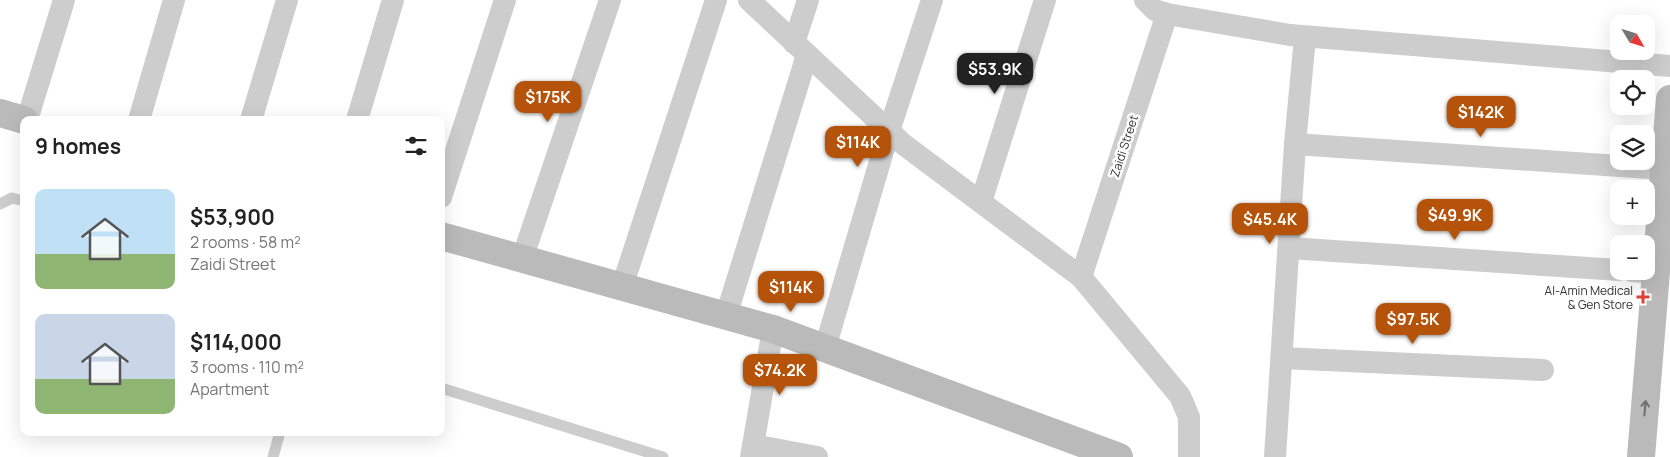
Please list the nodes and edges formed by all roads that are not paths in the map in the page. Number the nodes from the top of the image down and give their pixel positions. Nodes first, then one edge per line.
1 (64, 0) edge
2 (174, 0) edge
3 (287, 0) edge
4 (393, 0) edge
5 (505, 0) edge
6 (610, 0) edge
7 (716, 0) edge
8 (808, 0) edge
9 (932, 0) edge
10 (1045, 0) edge
11 (1145, 0) edge
12 (754, 3) edge
13 (1167, 14) junction
14 (1304, 37) junction
15 (801, 49) junction
16 (1670, 66) edge
17 (1670, 99) edge
18 (0, 113) edge
19 (26, 116) edge
20 (140, 116) edge
21 (252, 116) edge
22 (358, 116) edge
23 (20, 119) edge
24 (889, 131) junction
25 (1295, 144) junction
26 (1664, 169) junction
27 (445, 185) edge
28 (20, 200) edge
29 (981, 202) junction
30 (0, 204) edge
31 (1651, 235) edge
32 (445, 237) edge
33 (1289, 248) junction
34 (522, 259) junction
35 (1610, 269) edge
36 (1082, 277) junction
37 (1644, 280) edge
38 (622, 287) junction
39 (726, 316) junction
40 (773, 329) junction
41 (825, 348) junction
42 (1282, 358) junction
43 (1543, 370) dead end
44 (445, 389) edge
45 (279, 436) edge
46 (752, 451) edge
47 (273, 457) edge
48 (663, 457) edge
49 (816, 457) edge
50 (1119, 457) edge
51 (1189, 457) edge
52 (1275, 457) edge
53 (1641, 457) edge

1 - 19 street
2 - 20 street
3 - 21 street
4 - 22 street
5 - 27 street
6 - 34 street
7 - 38 street
8 - 15 street
9 - 24 street
10 - 29 street
11 - 13 street
12 - 15 street
13 - 14 street
13 - 36 street, Zaidi Street
14 - 16 street
14 - 25 street
15 - 24 street
15 - 39 street
17 - 26 street
18 - 23 street
24 - 29 street
24 - 41 street
25 - 26 street
25 - 33 street
26 - 31 street
28 - 30 lane
29 - 36 street
32 - 34 street
33 - 35 street
33 - 42 street
34 - 38 street
36 - 51 street
53 -> 37 street
38 - 39 street
39 - 40 street
40 - 41 street
40 - 46 street
41 - 50 street
42 - 43 street
42 - 52 street
44 - 48 lane
45 - 47 lane
46 - 49 street

